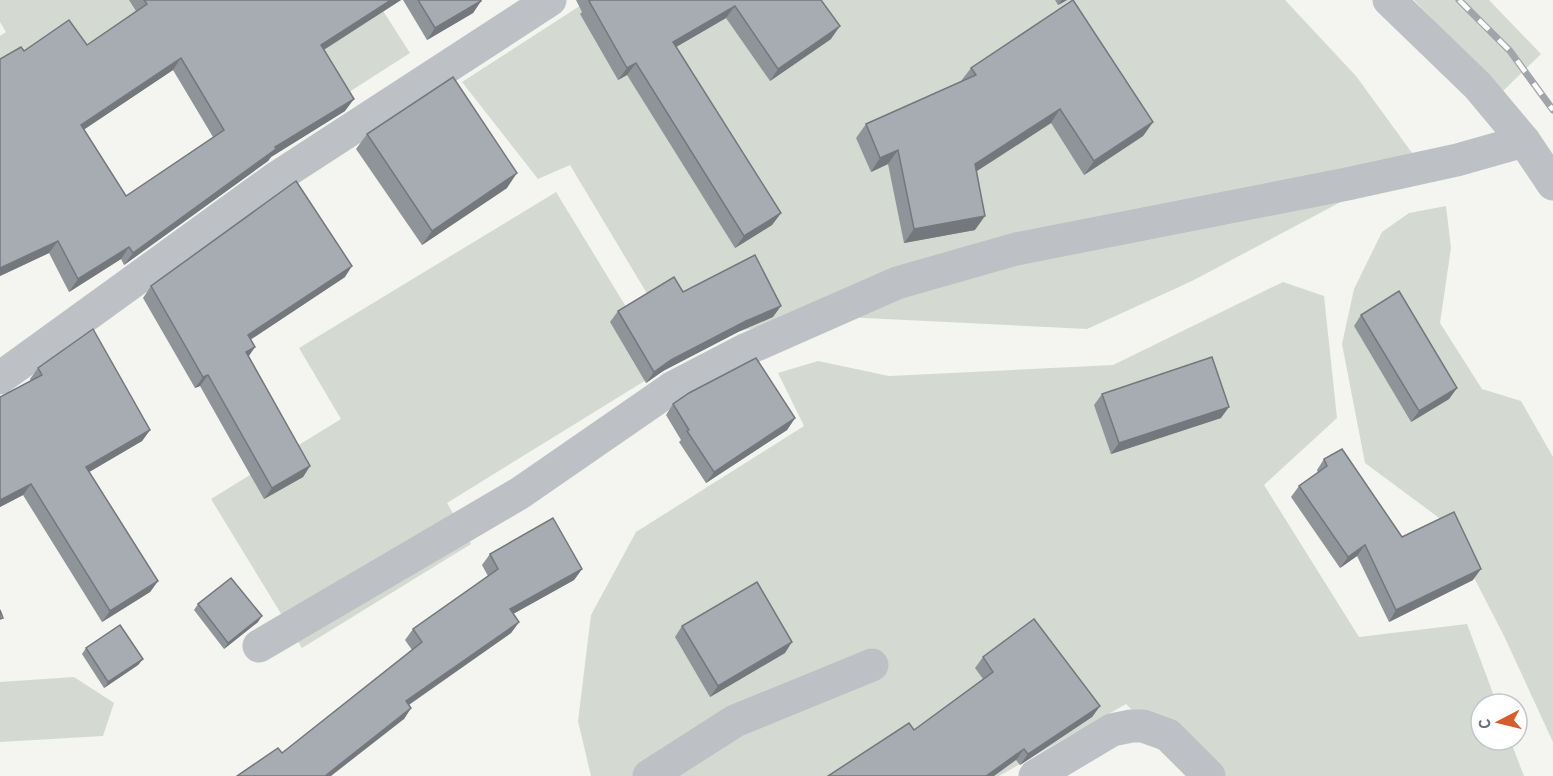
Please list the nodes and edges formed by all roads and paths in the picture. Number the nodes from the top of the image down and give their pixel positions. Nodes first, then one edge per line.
1 (550, 0) edge
2 (1389, 0) edge
3 (1524, 141) junction
4 (1553, 184) edge
5 (0, 378) edge
6 (258, 646) dead end
7 (872, 665) dead end
8 (650, 776) edge
9 (1035, 776) edge
10 (1209, 776) edge

1 - 5 street
2 - 3 street
3 - 4 street
3 - 6 street
7 - 8 street
9 - 10 street

